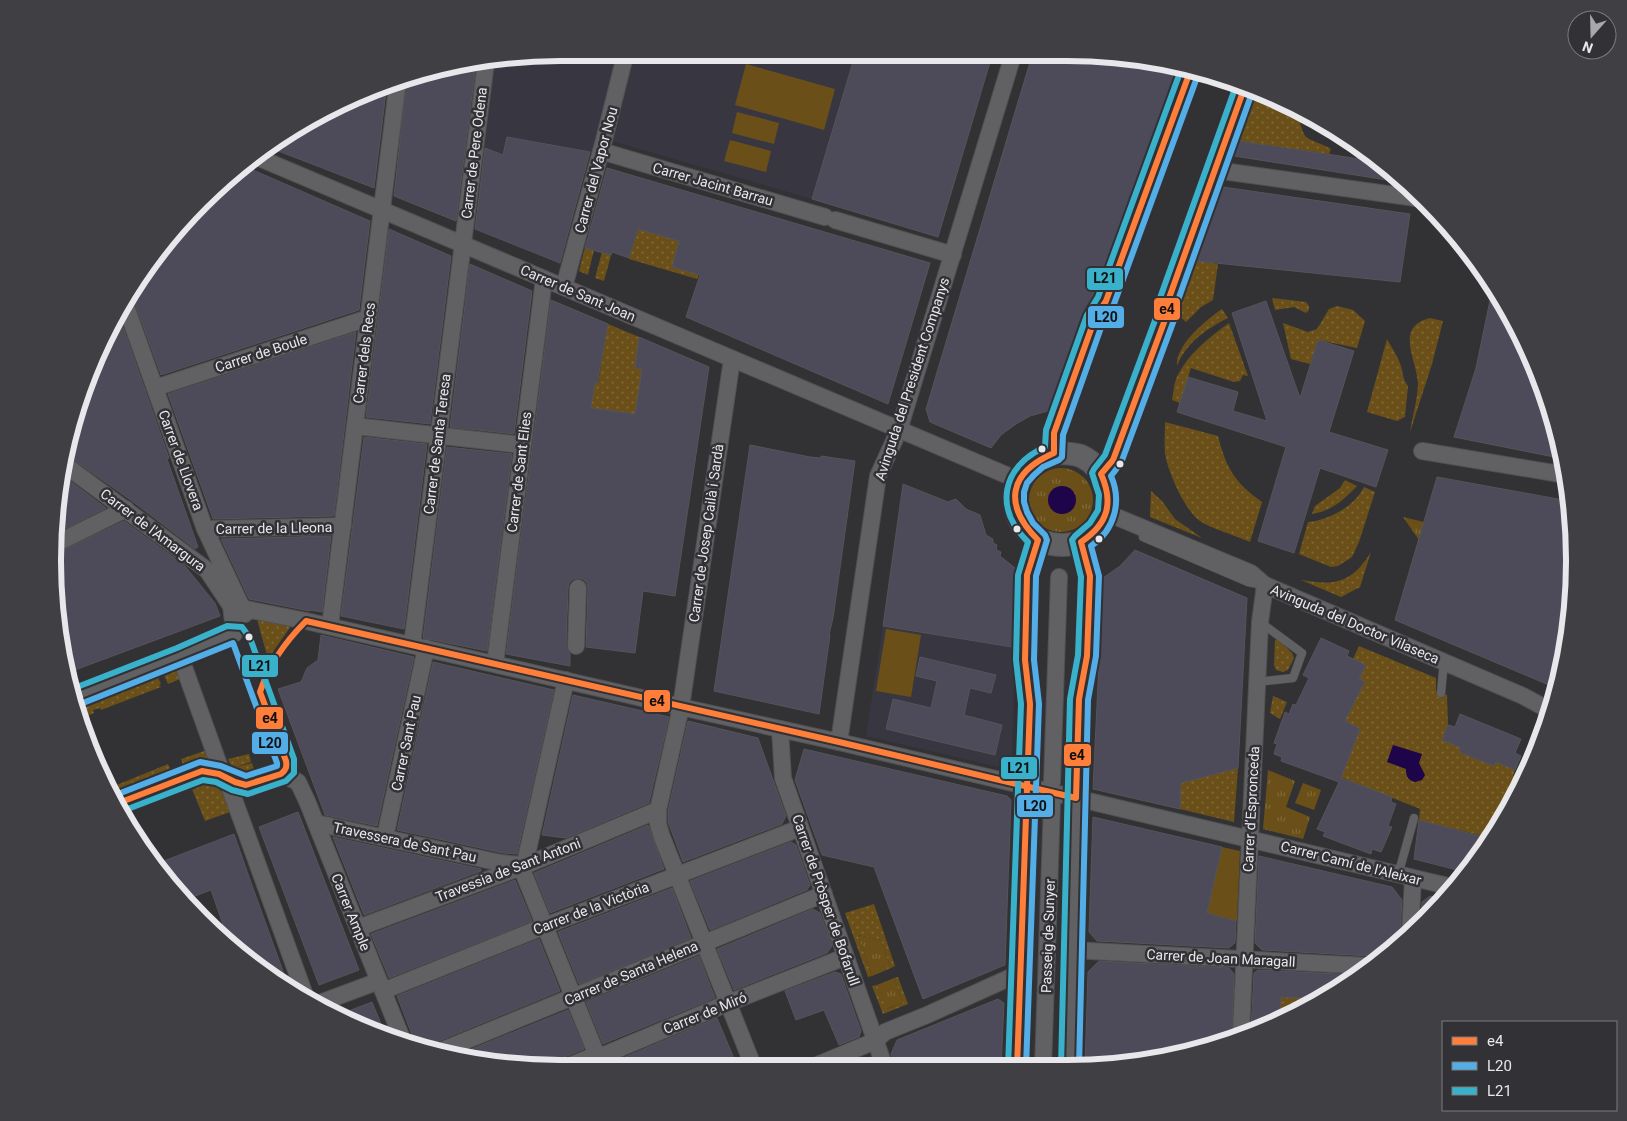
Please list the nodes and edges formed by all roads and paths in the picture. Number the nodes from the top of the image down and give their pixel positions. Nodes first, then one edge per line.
1 (624, 61) edge
2 (1011, 61) edge
3 (485, 68) edge
4 (1189, 77) edge
5 (397, 89) edge
6 (1242, 93) edge
7 (602, 151) junction
8 (263, 160) edge
9 (1215, 170) junction
10 (1409, 197) edge
11 (381, 209) junction
12 (462, 244) junction
13 (953, 254) junction
14 (544, 279) junction
15 (564, 287) junction
16 (1106, 301) junction
17 (1168, 302) junction
18 (128, 312) edge
19 (368, 318) junction
20 (732, 358) junction
21 (155, 388) junction
22 (1071, 411) dead end
23 (355, 426) junction
24 (898, 430) junction
25 (1114, 430) dead end
26 (438, 436) junction
27 (522, 445) junction
28 (1422, 451) dead end
29 (1048, 455) junction
30 (70, 469) edge
31 (1101, 474) junction
32 (1558, 474) edge
33 (1018, 480) junction
34 (126, 509) junction
35 (1107, 513) junction
36 (343, 526) junction
37 (206, 530) junction
38 (1142, 537) dead end
39 (1038, 540) junction
40 (1085, 540) junction
41 (62, 541) edge
42 (1058, 577) dead end
43 (1036, 584) dead end
44 (1081, 585) dead end
45 (1265, 585) junction
46 (578, 588) dead end
47 (240, 610) junction
48 (1260, 622) junction
49 (330, 626) junction
50 (576, 646) dead end
51 (419, 647) junction
52 (180, 656) junction
53 (1444, 661) junction
54 (495, 664) junction
55 (566, 680) junction
56 (1257, 682) junction
57 (1441, 693) dead end
58 (80, 695) edge
59 (1079, 699) junction
60 (1030, 704) junction
61 (680, 707) junction
62 (1544, 707) edge
63 (780, 729) junction
64 (839, 742) junction
65 (223, 776) junction
66 (1052, 782) dead end
67 (1026, 786) junction
68 (1076, 798) junction
69 (123, 801) edge
70 (1052, 803) dead end
71 (658, 810) junction
72 (1414, 818) dead end
73 (316, 823) junction
74 (800, 828) junction
75 (386, 837) junction
76 (1250, 839) junction
77 (524, 866) junction
78 (677, 874) junction
79 (1406, 877) junction
80 (1446, 886) edge
81 (824, 894) junction
82 (1409, 924) edge
83 (545, 926) junction
84 (358, 928) junction
85 (704, 943) junction
86 (1072, 950) junction
87 (845, 956) junction
88 (1244, 959) junction
89 (1358, 965) edge
90 (1020, 973) junction
91 (380, 986) junction
92 (302, 988) edge
93 (574, 997) junction
94 (327, 1001) edge
95 (728, 1003) junction
96 (1242, 1028) edge
97 (400, 1033) edge
98 (875, 1041) junction
99 (450, 1047) edge
100 (598, 1060) edge
101 (600, 1060) edge
102 (751, 1060) edge
103 (829, 1060) edge
104 (883, 1060) edge
105 (1016, 1060) edge
106 (1043, 1060) edge
107 (1070, 1060) edge

1 - 7 street, Carrer del Vapor Nou
2 - 13 street, Avinguda del President Companys
3 - 12 street, Carrer de Pere Odena
4 - 16 street
5 - 11 street, Carrer dels Recs
6 - 9 street
7 - 13 street, Carrer Jacint Barrau
7 - 15 street, Carrer del Vapor Nou
8 - 11 street, Carrer de Sant Joan
9 - 10 street
9 - 17 street
11 - 12 street, Carrer de Sant Joan
11 - 19 street, Carrer dels Recs
12 - 14 street, Carrer de Sant Joan
12 - 26 street, Carrer de Santa Teresa
13 - 24 street, Avinguda del President Companys
14 - 15 street, Carrer de Sant Joan
14 - 27 street, Carrer de Sant Elies
15 - 20 street, Carrer de Sant Joan
16 - 22 lane
16 - 29 street
17 - 25 lane
17 - 31 street
18 - 21 street, Carrer de Llovera
19 - 21 street, Carrer de Boule
19 - 23 street, Carrer dels Recs
20 - 24 street, Carrer de Sant Joan
20 - 61 street, Carrer de Josep Cailà i Sardà
21 - 37 street, Carrer de Llovera
23 - 26 street
23 - 36 street, Carrer dels Recs
24 - 33 street, Carrer de Sant Joan
24 - 64 street, Avinguda del President Companys
26 - 27 street
26 - 51 street, Carrer de Santa Teresa
27 - 54 street, Carrer de Sant Elies
28 - 32 street
29 - 31 street
29 - 33 street
30 - 34 street, Carrer de l'Amargura
31 - 35 street
33 - 39 street
34 - 41 street
34 - 47 street, Carrer de l'Amargura
35 - 40 street
35 - 45 street, Avinguda del Doctor Vilaseca
36 - 37 street, Carrer de la Lleona
36 - 49 street, Carrer dels Recs
37 - 47 street, Carrer de Llovera
38 - 45 lane
39 - 40 street
39 - 60 street, Passeig de Sunyer
40 - 59 street, Passeig de Sunyer
42 - 66 street
43 - 60 lane
44 - 59 lane
45 - 48 street, Carrer d’Espronceda
45 - 53 street, Avinguda del Doctor Vilaseca
46 - 50 street
47 - 49 street, Carrer Camí de l'Aleixar
47 - 52 street
48 - 56 street, Carrer d’Espronceda
48 - 56 lane
49 - 51 street, Carrer Camí de l'Aleixar
51 - 54 street, Carrer Camí de l'Aleixar
51 - 75 street, Carrer Sant Pau
52 - 58 street
52 - 65 street
53 - 57 lane
53 - 62 street, Avinguda del Doctor Vilaseca
54 - 55 street, Carrer Camí de l'Aleixar
55 - 61 street, Carrer Camí de l'Aleixar
55 - 77 street
56 - 76 street, Carrer d’Espronceda
59 - 68 street, Passeig de Sunyer
60 - 67 street, Passeig de Sunyer
61 - 63 street, Carrer Camí de l'Aleixar
61 - 71 street, Carrer de Josep Cailà i Sardà
63 - 64 street, Carrer Camí de l'Aleixar
63 - 74 street, Carrer de Pròsper de Bofarull
64 - 67 street, Carrer Camí de l'Aleixar
65 - 69 street
65 - 73 street, Carrer Ample
65 - 92 street
67 - 68 street, Carrer Camí de l'Aleixar
67 - 90 street, Passeig de Sunyer
68 - 76 street, Carrer Camí de l'Aleixar
68 - 86 street, Passeig de Sunyer
70 - 106 street, Passeig de Sunyer
71 - 77 street, Travessia de Sant Antoni
71 - 78 street, Carrer de Josep Cailà i Sardà
72 - 79 lane
73 - 75 street, Travessera de Sant Pau
73 - 84 street, Carrer Ample
74 - 78 street, Carrer de la Victòria
74 - 81 street, Carrer de Pròsper de Bofarull
75 - 77 street, Travessera de Sant Pau
76 - 79 street, Carrer Camí de l'Aleixar
76 - 88 street, Carrer d’Espronceda
77 - 83 street
77 - 84 street, Travessia de Sant Antoni
78 - 83 street, Carrer de la Victòria
78 - 85 street, Carrer de Josep Cailà i Sardà
79 - 80 street, Carrer Camí de l'Aleixar
79 - 82 street
81 - 85 street, Carrer de Santa Helena
81 - 87 street, Carrer de Pròsper de Bofarull
83 - 91 street, Carrer de la Victòria
83 - 93 street
84 - 91 street, Carrer Ample
85 - 93 street, Carrer de Santa Helena
85 - 95 street, Carrer de Josep Cailà i Sardà
86 - 88 street, Carrer de Joan Maragall
86 - 107 street, Passeig de Sunyer
87 - 95 street, Carrer de Miró
87 - 98 street, Carrer de Pròsper de Bofarull
88 - 89 street, Carrer de Joan Maragall
88 - 96 street, Carrer d’Espronceda
90 - 98 street
90 - 105 street, Passeig de Sunyer
91 - 94 street, Carrer de la Victòria
91 - 97 street, Carrer Ample
93 - 99 street, Carrer de Santa Helena
93 - 100 street
95 - 101 street, Carrer de Miró
95 - 102 street, Carrer de Josep Cailà i Sardà
98 - 103 street
98 - 104 street, Carrer de Pròsper de Bofarull

